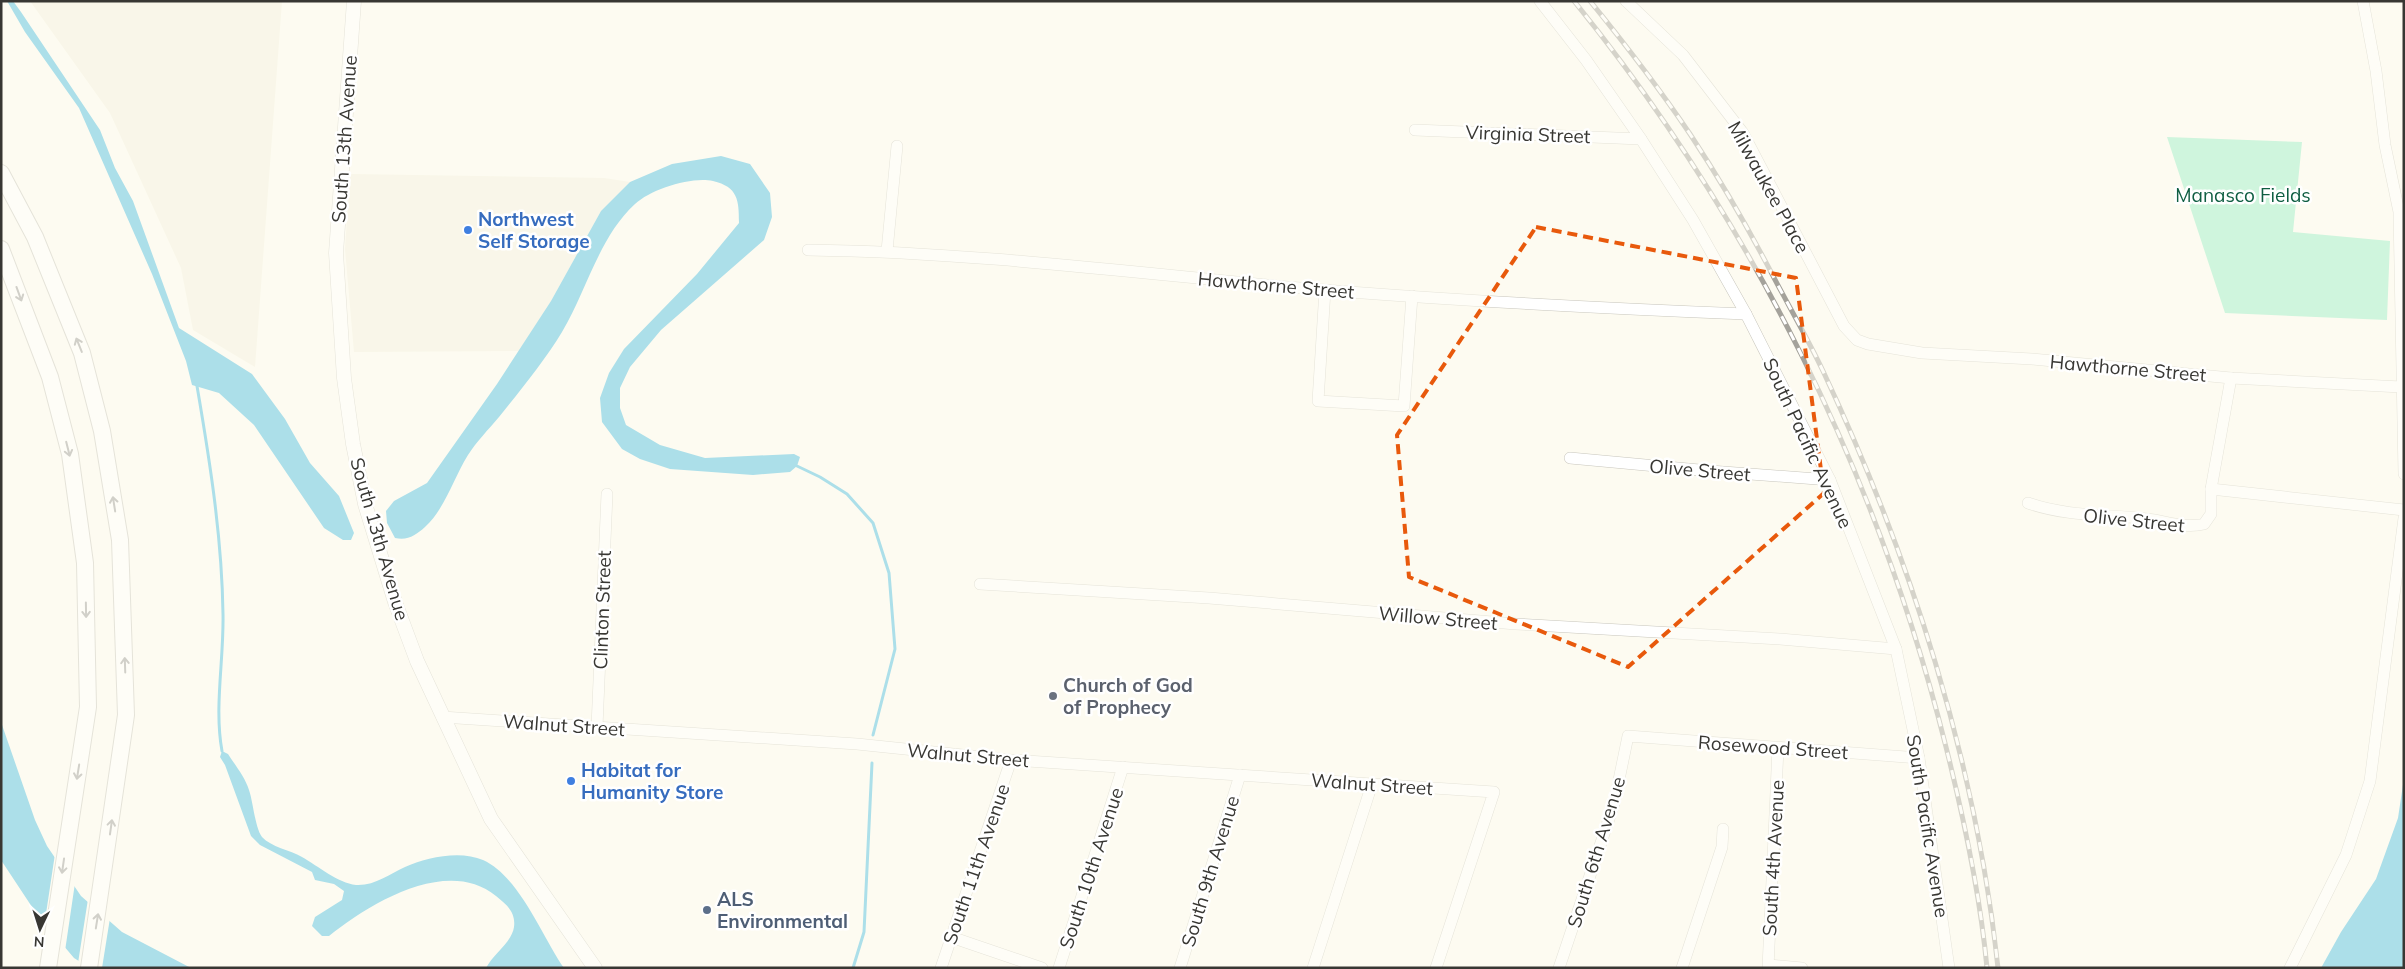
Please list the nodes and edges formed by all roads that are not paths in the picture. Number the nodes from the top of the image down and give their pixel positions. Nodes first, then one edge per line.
1 (354, 1) edge
2 (1540, 1) edge
3 (1626, 1) edge
4 (2363, 1) edge
5 (1415, 130) dead end
6 (1641, 139) junction
7 (897, 146) dead end
8 (1, 173) edge
9 (1, 249) edge
10 (808, 250) dead end
11 (888, 251) junction
12 (1325, 290) junction
13 (1412, 296) junction
14 (1746, 314) junction
15 (1857, 340) joint
16 (2231, 378) junction
17 (2401, 387) junction
18 (1570, 458) dead end
19 (2404, 474) edge
20 (1830, 480) junction
21 (2211, 489) junction
22 (607, 494) dead end
23 (2028, 503) dead end
24 (2404, 510) edge
25 (2404, 518) edge
26 (980, 584) dead end
27 (1896, 649) junction
28 (442, 717) junction
29 (597, 727) junction
30 (1628, 736) joint
31 (1778, 748) junction
32 (1919, 758) junction
33 (1011, 760) junction
34 (1123, 767) junction
35 (1240, 775) junction
36 (1372, 784) junction
37 (1723, 829) dead end
38 (951, 937) junction
39 (49, 963) edge
40 (1769, 966) edge
41 (89, 968) edge
42 (595, 968) edge
43 (941, 968) edge
44 (1042, 968) edge
45 (1059, 968) edge
46 (1180, 968) edge
47 (1313, 968) edge
48 (1436, 968) edge
49 (1559, 968) edge
50 (1682, 968) edge
51 (1802, 968) edge
52 (1949, 968) edge
53 (2290, 968) edge

1 - 28 main road, South 13th Avenue
2 - 6 street, South Pacific Avenue
3 - 15 street, Milwaukee Place
4 - 17 street
5 - 6 street, Virginia Street
6 - 14 street, South Pacific Avenue
7 - 11 street
41 -> 8 highway
9 -> 39 highway
10 - 11 street, Hawthorne Street
11 - 12 street, Hawthorne Street
12 - 13 street, Hawthorne Street
12 - 13 street
13 - 14 street, Hawthorne Street
14 - 20 street, South Pacific Avenue
15 - 16 street, Hawthorne Street
16 - 17 street, Hawthorne Street
16 - 21 street, Olive Street
17 - 19 street
18 - 20 street, Olive Street
20 - 27 street, South Pacific Avenue
21 - 23 street, Olive Street
21 - 24 street
22 - 29 street, Clinton Street
25 - 53 street
26 - 27 street, Willow Street
27 - 32 street, South Pacific Avenue
28 - 29 street, Walnut Street
28 - 42 main road, South 13th Avenue
29 - 33 street, Walnut Street
30 - 31 street, Rosewood Street
30 - 49 street, South 6th Avenue
31 - 32 street, Rosewood Street
31 - 40 street, South 4th Avenue
32 - 52 street, South Pacific Avenue
33 - 34 street, Walnut Street
33 - 38 street, South 11th Avenue
34 - 35 street, Walnut Street
34 - 45 street, South 10th Avenue
35 - 36 street, Walnut Street
35 - 46 street, South 9th Avenue
36 - 47 street
36 - 48 street, Walnut Street
37 - 50 street
38 - 43 street, South 11th Avenue
38 - 44 street
40 - 51 street

